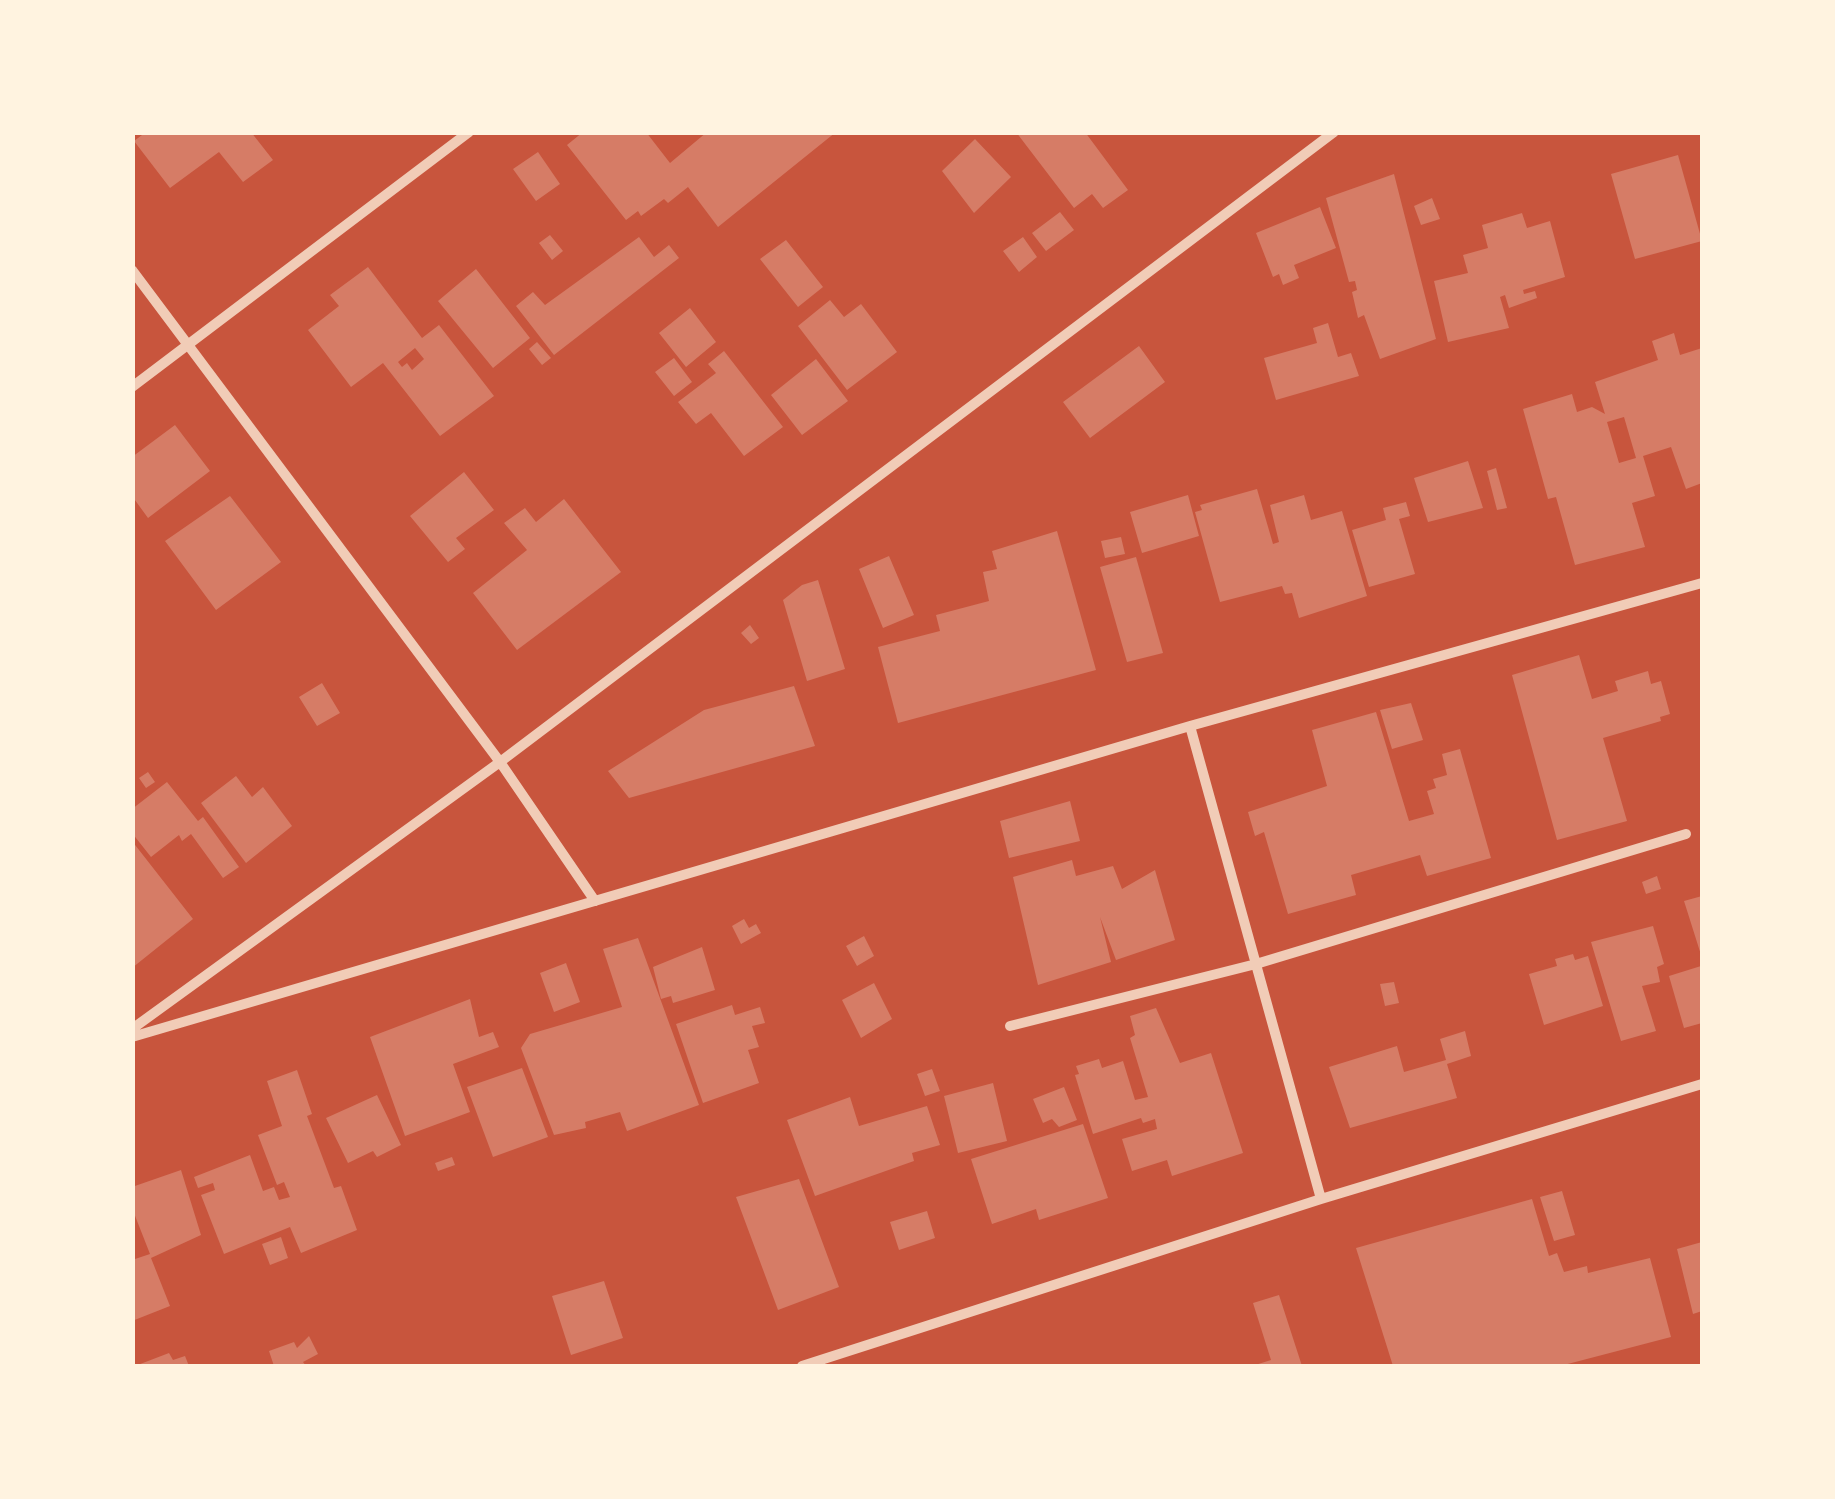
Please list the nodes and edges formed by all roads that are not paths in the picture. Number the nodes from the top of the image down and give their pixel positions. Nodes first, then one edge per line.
1 (469, 132) edge
2 (1334, 132) edge
3 (132, 270) edge
4 (190, 344) junction
5 (132, 388) edge
6 (1702, 582) edge
7 (1190, 726) junction
8 (500, 762) junction
9 (1686, 834) dead end
10 (596, 901) junction
11 (1256, 964) junction
12 (1010, 1026) dead end
13 (132, 1029) edge
14 (132, 1037) edge
15 (1702, 1084) edge
16 (1321, 1199) junction
17 (802, 1366) edge

1 - 4 street
2 - 8 street
3 - 4 street
4 - 5 street
4 - 8 street
6 - 7 street
7 - 10 street
7 - 11 street
8 - 10 street
8 - 13 street
9 - 11 street
10 - 14 street
11 - 12 street
11 - 16 street
15 - 16 street
16 - 17 street

